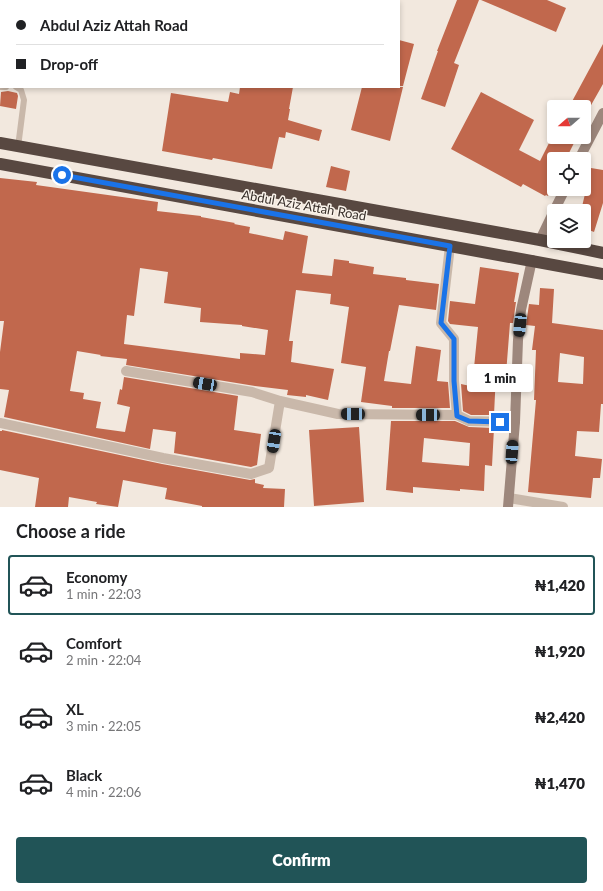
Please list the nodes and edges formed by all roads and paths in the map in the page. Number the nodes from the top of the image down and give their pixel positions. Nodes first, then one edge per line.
1 (18, 88) edge
2 (603, 113) edge
3 (0, 143) edge
4 (18, 147) junction
5 (583, 152) edge
6 (0, 164) edge
7 (547, 226) edge
8 (540, 240) junction
9 (450, 246) junction
10 (603, 253) edge
11 (532, 260) junction
12 (603, 274) edge
13 (126, 371) dead end
14 (280, 401) junction
15 (457, 416) junction
16 (515, 422) junction
17 (0, 424) edge
18 (509, 503) edge
19 (563, 507) edge

1 - 4 lane
2 - 5 street
3 - 4 highway, Abdul Aziz Attah Road
4 - 8 highway, Abdul Aziz Attah Road
6 - 9 highway, Abdul Aziz Attah Road
7 - 8 street
8 - 10 highway, Abdul Aziz Attah Road
9 - 11 highway, Abdul Aziz Attah Road
9 - 15 street
11 - 12 highway, Abdul Aziz Attah Road
11 - 16 street
13 - 14 street
14 - 15 street
14 - 17 street
15 - 16 street
16 - 18 street
18 - 19 street

